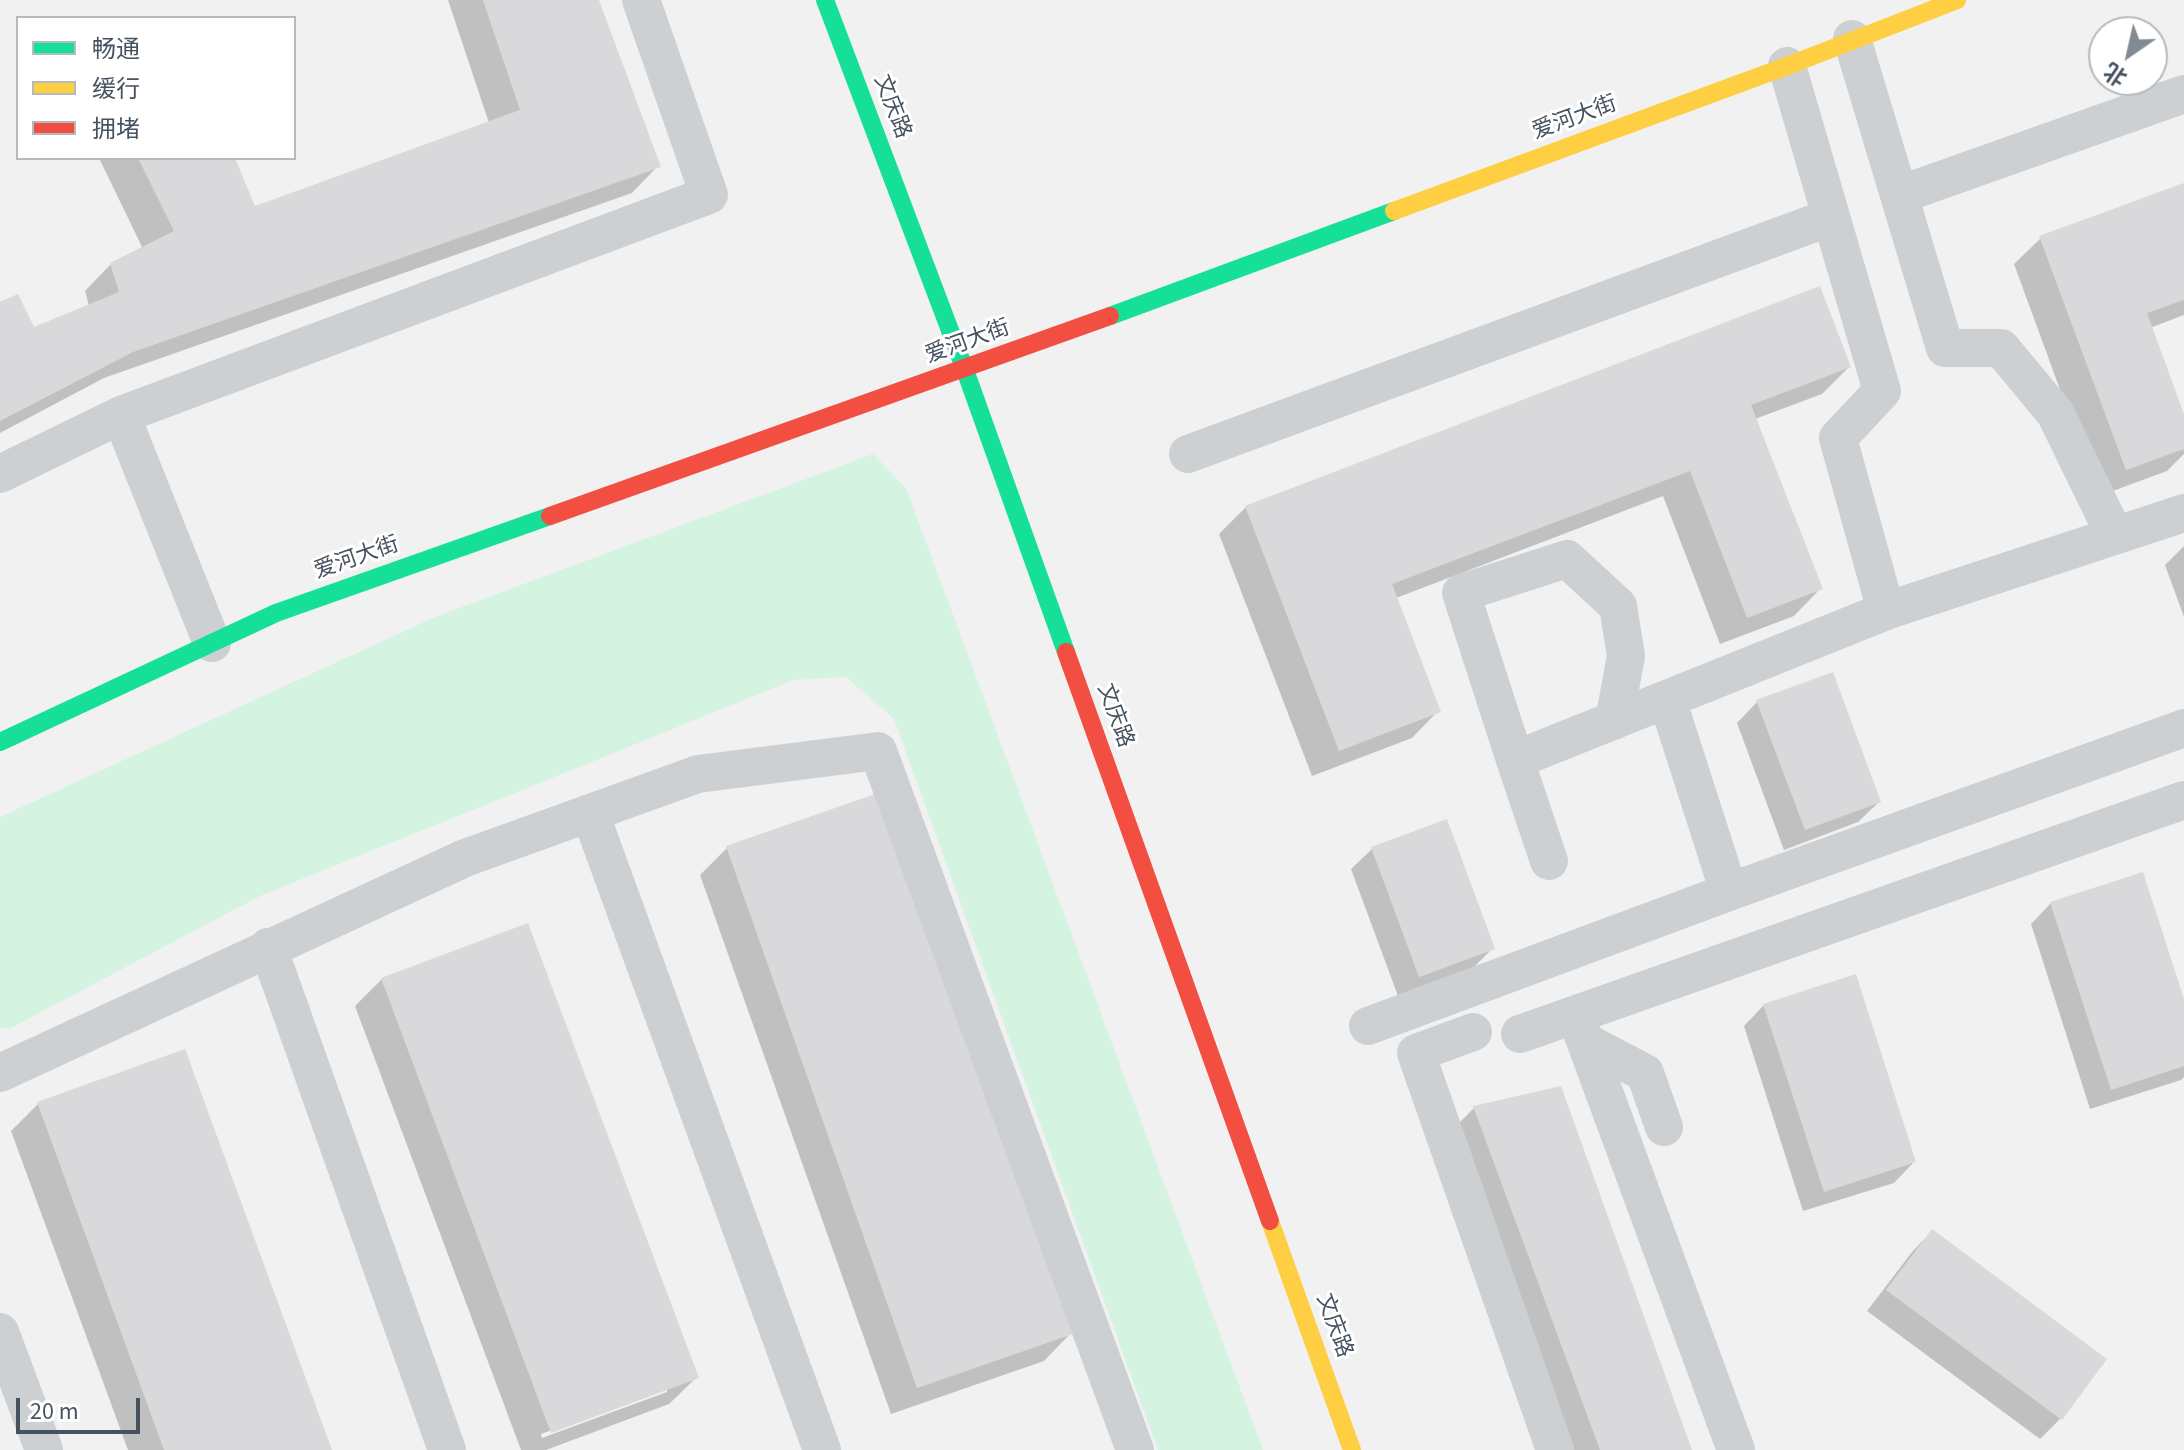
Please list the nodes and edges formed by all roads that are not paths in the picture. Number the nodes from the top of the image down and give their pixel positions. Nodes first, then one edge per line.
1 (641, 0) edge
2 (825, 0) edge
3 (1957, 0) edge
4 (1852, 39) junction
5 (1787, 66) junction
6 (2184, 94) edge
7 (1899, 195) junction
8 (1831, 217) junction
9 (965, 370) junction
10 (121, 415) junction
11 (1188, 454) dead end
12 (0, 474) edge
13 (2184, 513) edge
14 (2115, 536) junction
15 (1886, 611) junction
16 (212, 643) junction
17 (1667, 699) junction
18 (1614, 721) junction
19 (2184, 728) edge
20 (0, 742) edge
21 (1515, 760) junction
22 (2184, 800) edge
23 (590, 813) junction
24 (1549, 861) dead end
25 (1729, 892) junction
26 (268, 947) junction
27 (1368, 1026) dead end
28 (1581, 1029) junction
29 (1473, 1032) dead end
30 (1520, 1034) dead end
31 (0, 1073) edge
32 (1664, 1127) dead end
33 (0, 1332) edge
34 (44, 1450) edge
35 (447, 1450) edge
36 (822, 1450) edge
37 (1135, 1450) edge
38 (1352, 1450) edge
39 (1555, 1450) edge
40 (1736, 1450) edge

1 - 10 street
2 - 9 street, 文庆路
3 - 4 street, 爱河大街
4 - 5 street, 爱河大街
4 - 7 street
5 - 8 street
5 - 9 street, 爱河大街
6 - 7 street
7 - 14 street
8 - 11 street
8 - 15 street
9 - 16 street, 爱河大街
9 - 38 street, 文庆路
10 - 12 street
10 - 16 street
13 - 14 street
14 - 15 street
15 - 17 street
16 - 20 street, 爱河大街
17 - 18 street
17 - 25 street
18 - 21 street
18 - 21 street
19 - 25 street
21 - 24 street
22 - 28 street
23 - 26 street
23 - 36 street
23 - 37 street
25 - 27 street
26 - 31 street
26 - 35 street
28 - 30 street
28 - 32 street
28 - 40 street
29 - 39 street
33 - 34 street

